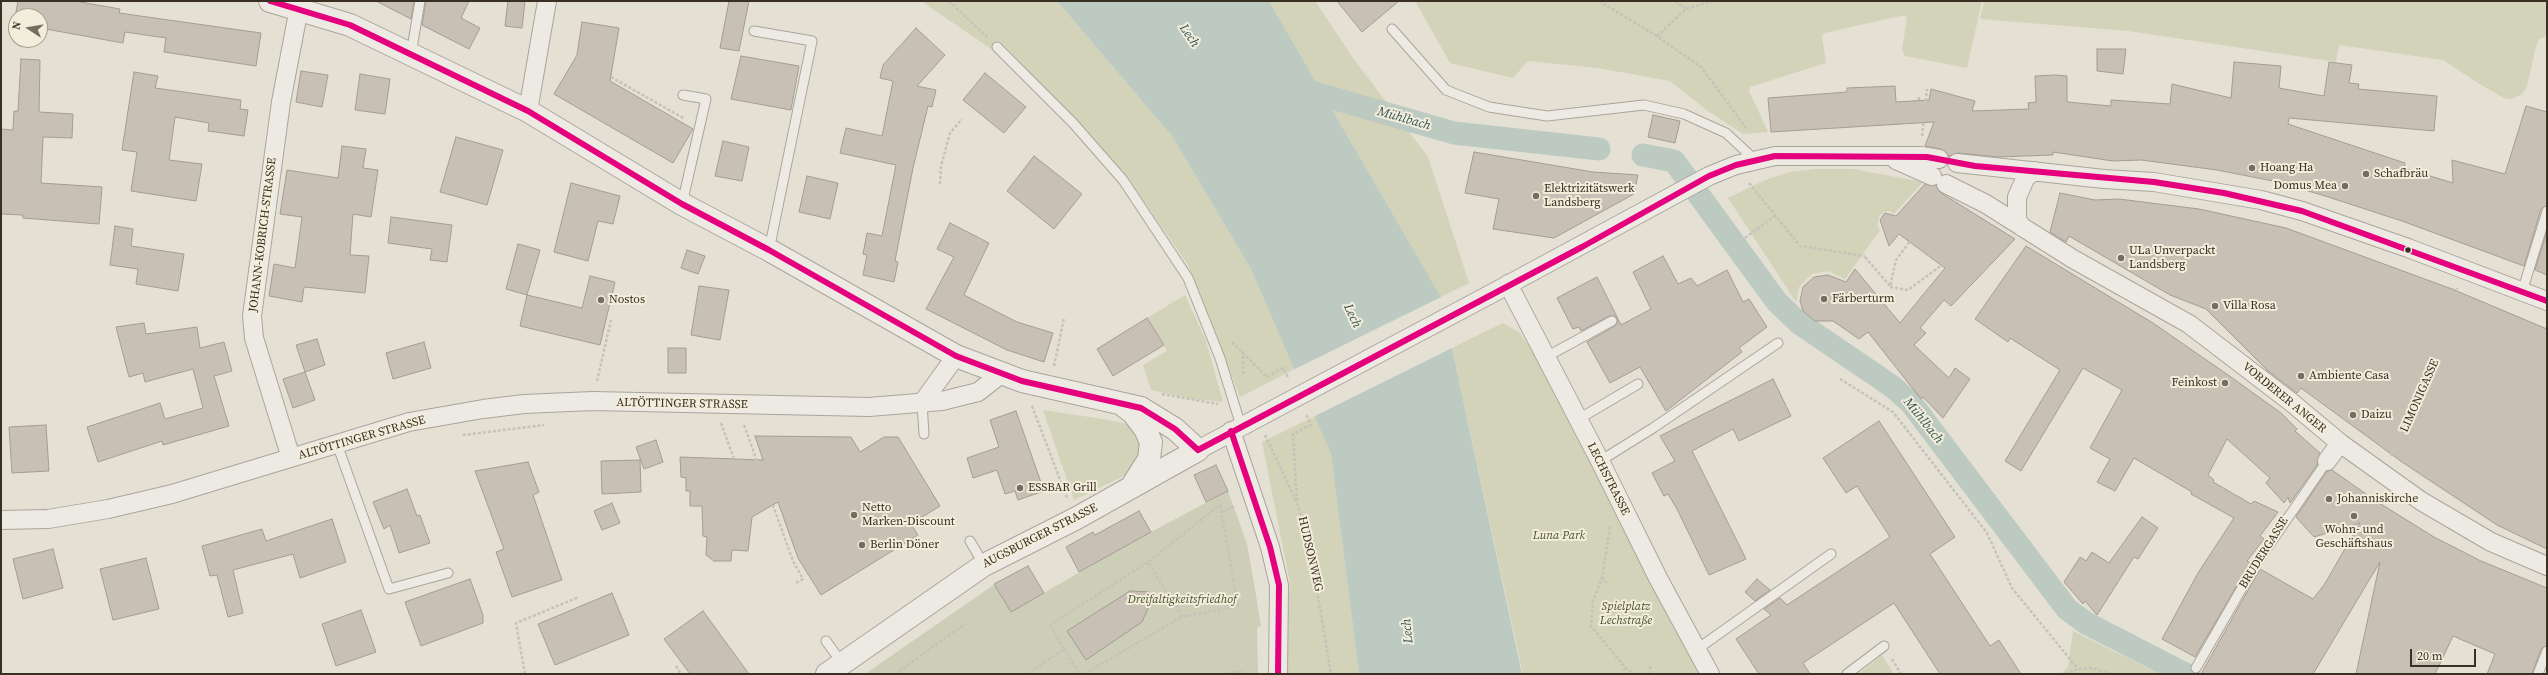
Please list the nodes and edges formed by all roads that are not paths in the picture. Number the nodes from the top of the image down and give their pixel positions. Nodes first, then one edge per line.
1 (270, 1) edge
2 (420, 1) edge
3 (547, 1) edge
4 (299, 8) junction
5 (1392, 29) dead end
6 (754, 31) dead end
7 (997, 47) road end
8 (411, 54) junction
9 (682, 95) dead end
10 (528, 111) junction
11 (1878, 156) junction
12 (1754, 159) junction
13 (1939, 159) dead end
14 (1957, 163) dead end
15 (2035, 172) junction
16 (682, 204) junction
17 (2547, 211) edge
18 (2022, 227) junction
19 (769, 250) junction
20 (1508, 284) junction
21 (2522, 292) junction
22 (2547, 301) edge
23 (1612, 321) dead end
24 (1778, 343) dead end
25 (956, 356) junction
26 (1546, 357) junction
27 (1001, 374) junction
28 (1638, 384) dead end
29 (922, 403) junction
30 (1119, 403) junction
31 (1577, 420) junction
32 (1249, 422) junction
33 (924, 434) dead end
34 (2340, 443) junction
35 (337, 444) junction
36 (1198, 450) junction
37 (291, 458) junction
38 (1600, 461) junction
39 (2327, 461) joint
40 (1130, 488) junction
41 (1, 520) edge
42 (970, 541) dead end
43 (1831, 554) dead end
44 (984, 565) junction
45 (2547, 566) edge
46 (448, 573) dead end
47 (826, 641) dead end
48 (1884, 646) dead end
49 (1696, 650) junction
50 (2547, 651) edge
51 (834, 668) edge
52 (2196, 668) dead end
53 (1278, 674) edge
54 (1710, 674) edge
55 (1847, 674) edge
56 (2538, 674) edge

1 - 4 street
2 - 8 lane
3 - 10 street
4 - 8 street
4 - 37 street, JOHANN-KOBRICH-STRASSE
5 - 12 lane
6 - 19 lane
7 - 32 lane
8 - 10 street
9 - 16 lane
10 - 16 street
11 - 12 street, AUGSBURGER STRASSE
11 - 13 street
11 - 18 street, VORDERER ANGER
12 - 20 street, AUGSBURGER STRASSE
14 - 15 street
15 - 18 street
15 - 21 street
16 - 19 street
17 - 21 lane
18 - 34 street, VORDERER ANGER
19 - 25 street
20 - 26 street, LECHSTRASSE
20 - 32 street, AUGSBURGER STRASSE, bridge
21 - 22 street
23 - 26 lane
24 - 38 lane
25 - 27 street
25 - 29 street
26 - 31 street, LECHSTRASSE
27 - 29 street, ALTÖTTINGER STRASSE
27 - 30 street
28 - 31 lane
29 - 33 lane
29 - 35 street, ALTÖTTINGER STRASSE
30 - 36 street
30 - 40 street
31 - 38 street, LECHSTRASSE
32 - 36 street, AUGSBURGER STRASSE
32 - 53 street
34 - 39 street, BRUDERGASSE
34 - 45 street, VORDERER ANGER
35 - 37 street, ALTÖTTINGER STRASSE
35 - 46 lane
36 - 40 street, AUGSBURGER STRASSE
37 - 41 street, ALTÖTTINGER STRASSE
38 - 49 street, LECHSTRASSE
39 - 52 lane, BRUDERGASSE
40 - 44 street, AUGSBURGER STRASSE
42 - 44 lane
43 - 49 lane
44 - 51 street, AUGSBURGER STRASSE
47 - 51 lane
48 - 55 lane
49 - 54 street, LECHSTRASSE
50 - 56 lane

